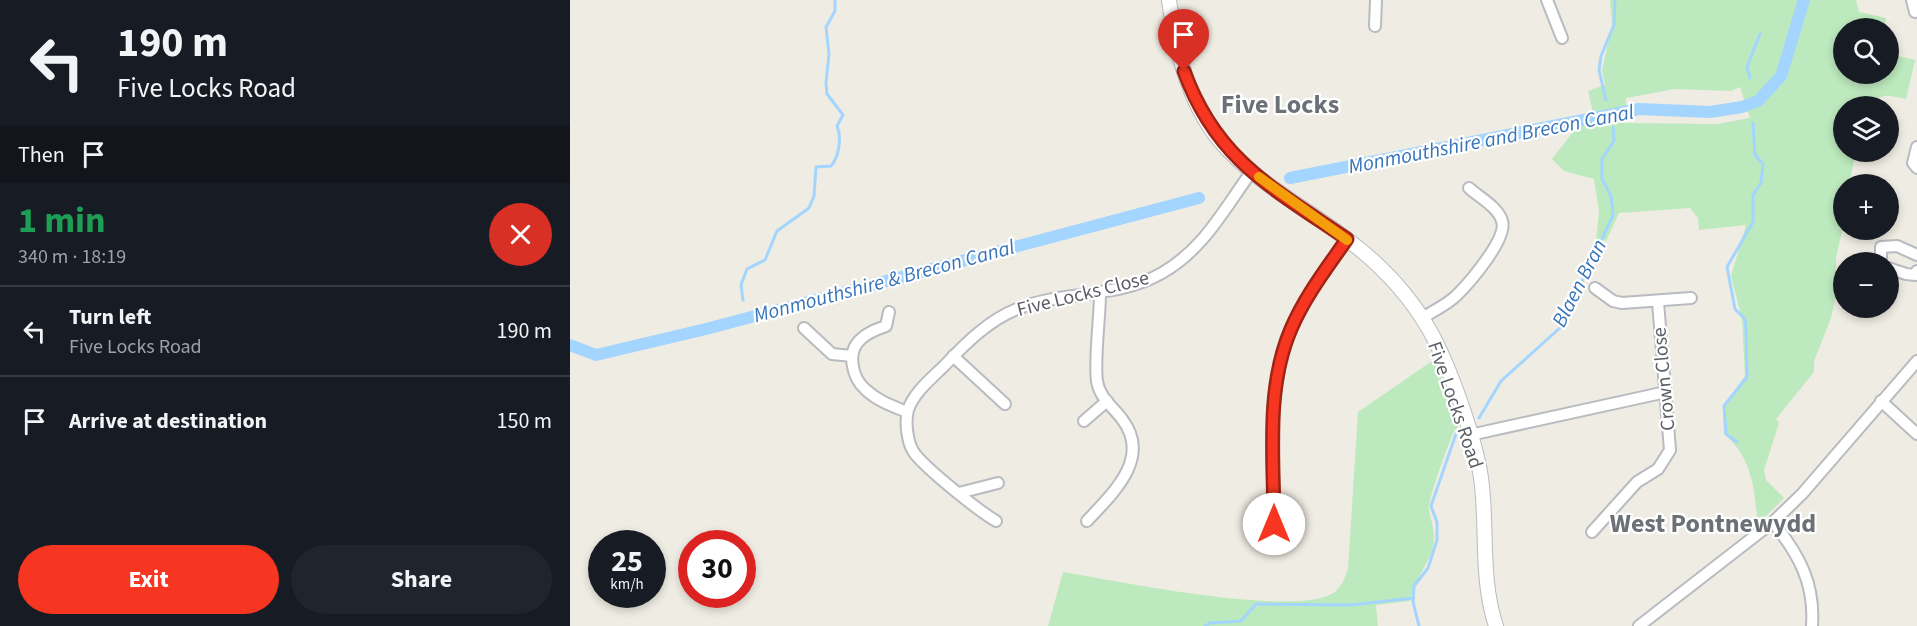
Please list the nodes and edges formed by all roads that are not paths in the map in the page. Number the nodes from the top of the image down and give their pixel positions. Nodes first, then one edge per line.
1 (1169, 0) edge
2 (1376, 0) edge
3 (1547, 0) edge
4 (1912, 0) edge
5 (1915, 12) dead end
6 (1375, 26) dead end
7 (1562, 38) dead end
8 (1917, 147) edge
9 (1917, 168) edge
10 (1252, 171) junction
11 (1469, 188) dead end
12 (1347, 239) junction
13 (1881, 252) edge
14 (1917, 255) edge
15 (1917, 271) edge
16 (1899, 272) edge
17 (1595, 288) dead end
18 (1100, 293) junction
19 (1691, 298) dead end
20 (1658, 302) junction
21 (889, 312) dead end
22 (1422, 318) junction
23 (804, 328) dead end
24 (852, 356) junction
25 (953, 356) junction
26 (1917, 361) edge
27 (1666, 392) junction
28 (1881, 401) junction
29 (1107, 402) junction
30 (1005, 404) dead end
31 (907, 412) junction
32 (1084, 421) dead end
33 (1917, 434) edge
34 (1470, 435) junction
35 (998, 483) dead end
36 (959, 493) junction
37 (1087, 520) dead end
38 (996, 521) dead end
39 (1773, 522) junction
40 (1274, 524) dead end
41 (1592, 532) dead end
42 (1496, 626) edge
43 (1639, 626) edge
44 (1812, 626) edge

1 - 10 street, Five Locks Road
2 - 6 street
3 - 7 street
4 - 5 street
8 - 9 street
10 - 12 street, Five Locks Road
10 - 18 street, Five Locks Close
11 - 22 street
12 - 22 street, Five Locks Road
12 - 40 street
13 - 14 street
15 - 16 street
17 - 20 street
18 - 25 street, Five Locks Close
18 - 29 street
19 - 20 street
20 - 27 street, Crown Close
21 - 24 street
22 - 34 street, Five Locks Road
23 - 24 street
24 - 31 street
25 - 30 street
25 - 31 street, Five Locks Close
26 - 28 street
27 - 34 street
27 - 41 street, Crown Close
28 - 33 street
28 - 39 street
29 - 32 street
29 - 37 street
31 - 36 street
34 - 42 street, Five Locks Road
35 - 36 street
36 - 38 street
39 - 43 street
39 - 44 street

